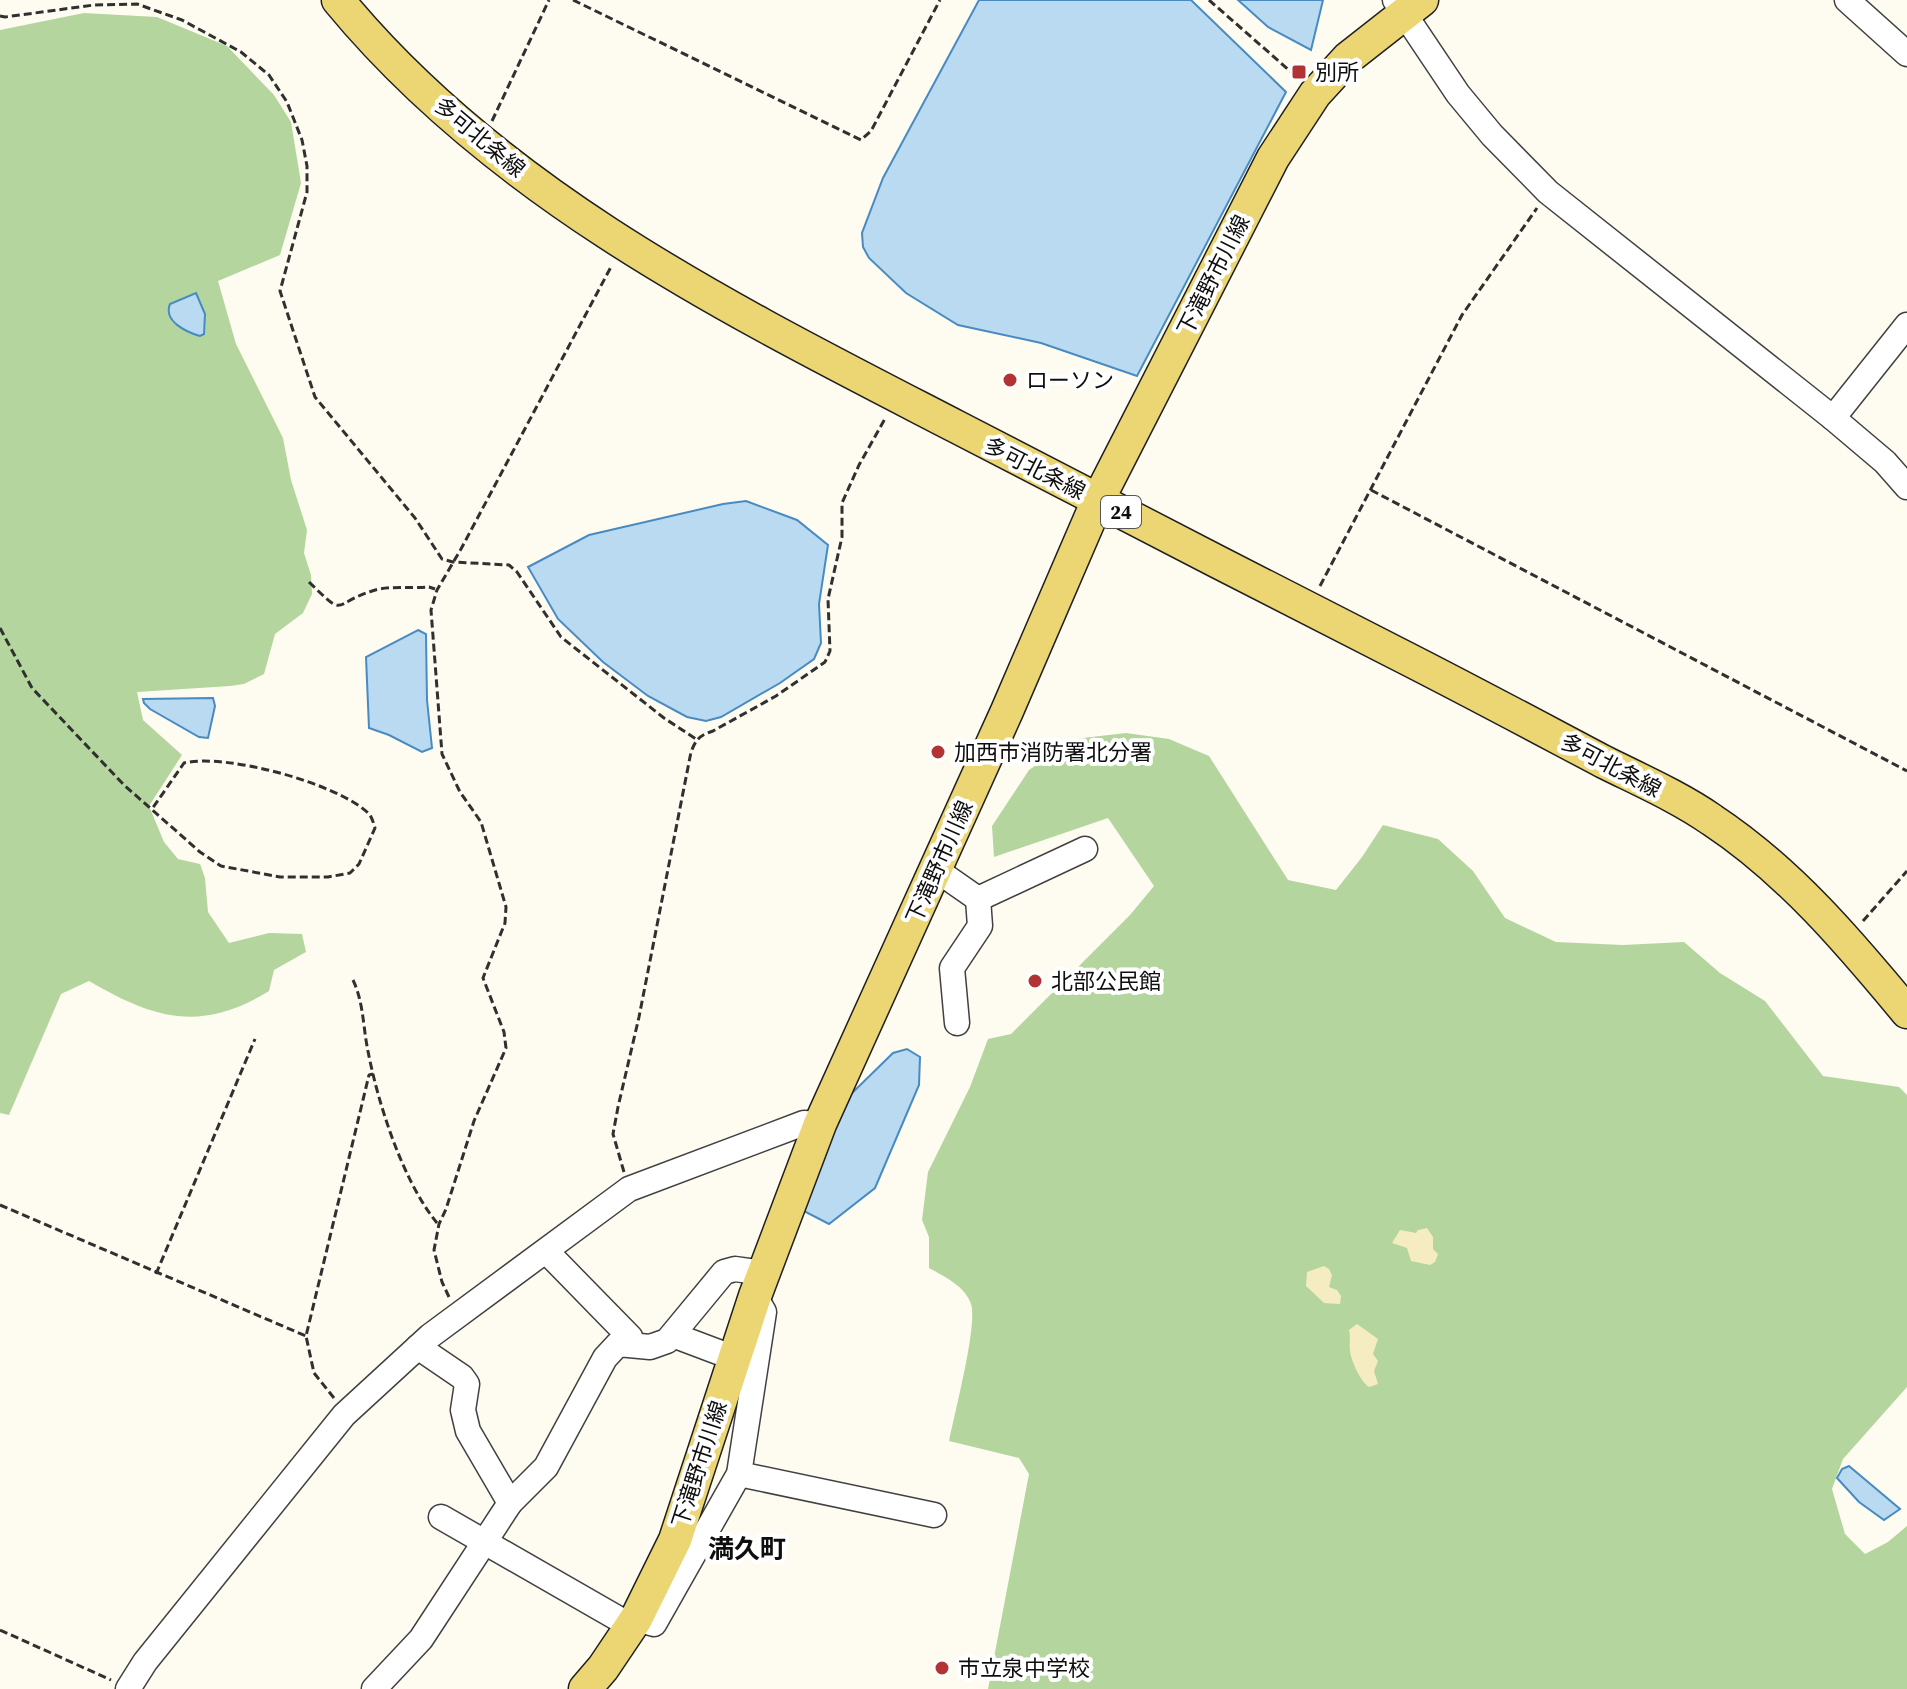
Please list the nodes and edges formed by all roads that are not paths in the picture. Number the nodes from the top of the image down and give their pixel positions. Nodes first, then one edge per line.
1 (338, 0) edge
2 (1847, 0) edge
3 (1406, 5) edge
4 (1907, 54) edge
5 (1907, 325) edge
6 (1833, 418) junction
7 (1907, 487) edge
8 (1098, 500) junction
9 (1085, 849) dead end
10 (935, 869) junction
11 (978, 899) junction
12 (1907, 1012) edge
13 (957, 1023) dead end
14 (820, 1124) junction
15 (546, 1251) junction
16 (759, 1284) junction
17 (673, 1335) junction
18 (629, 1343) junction
19 (418, 1347) junction
20 (734, 1358) junction
21 (739, 1474) junction
22 (510, 1503) junction
23 (934, 1515) dead end
24 (441, 1517) dead end
25 (484, 1542) junction
26 (633, 1622) junction
27 (129, 1689) edge
28 (374, 1689) edge
29 (585, 1689) edge

1 - 8 main road, 多可北条線 / 24
2 - 4 street
3 - 6 street
3 - 8 main road, 下滝野市川線
5 - 6 street
6 - 7 street
8 - 10 main road, 下滝野市川線
8 - 12 main road, 多可北条線 / 24
9 - 11 street
10 - 11 street
10 - 14 main road, 下滝野市川線
11 - 13 street
14 - 15 street
14 - 16 main road, 下滝野市川線
15 - 18 street
15 - 19 street
16 - 17 street
16 - 20 main road, 下滝野市川線
16 - 21 street
17 - 18 street
17 - 20 street
18 - 22 street
19 - 22 street
19 - 27 street
20 - 26 main road, 下滝野市川線
21 - 23 street
21 - 26 street
22 - 25 street
24 - 25 street
25 - 26 street
25 - 28 street
26 - 29 main road, 下滝野市川線

